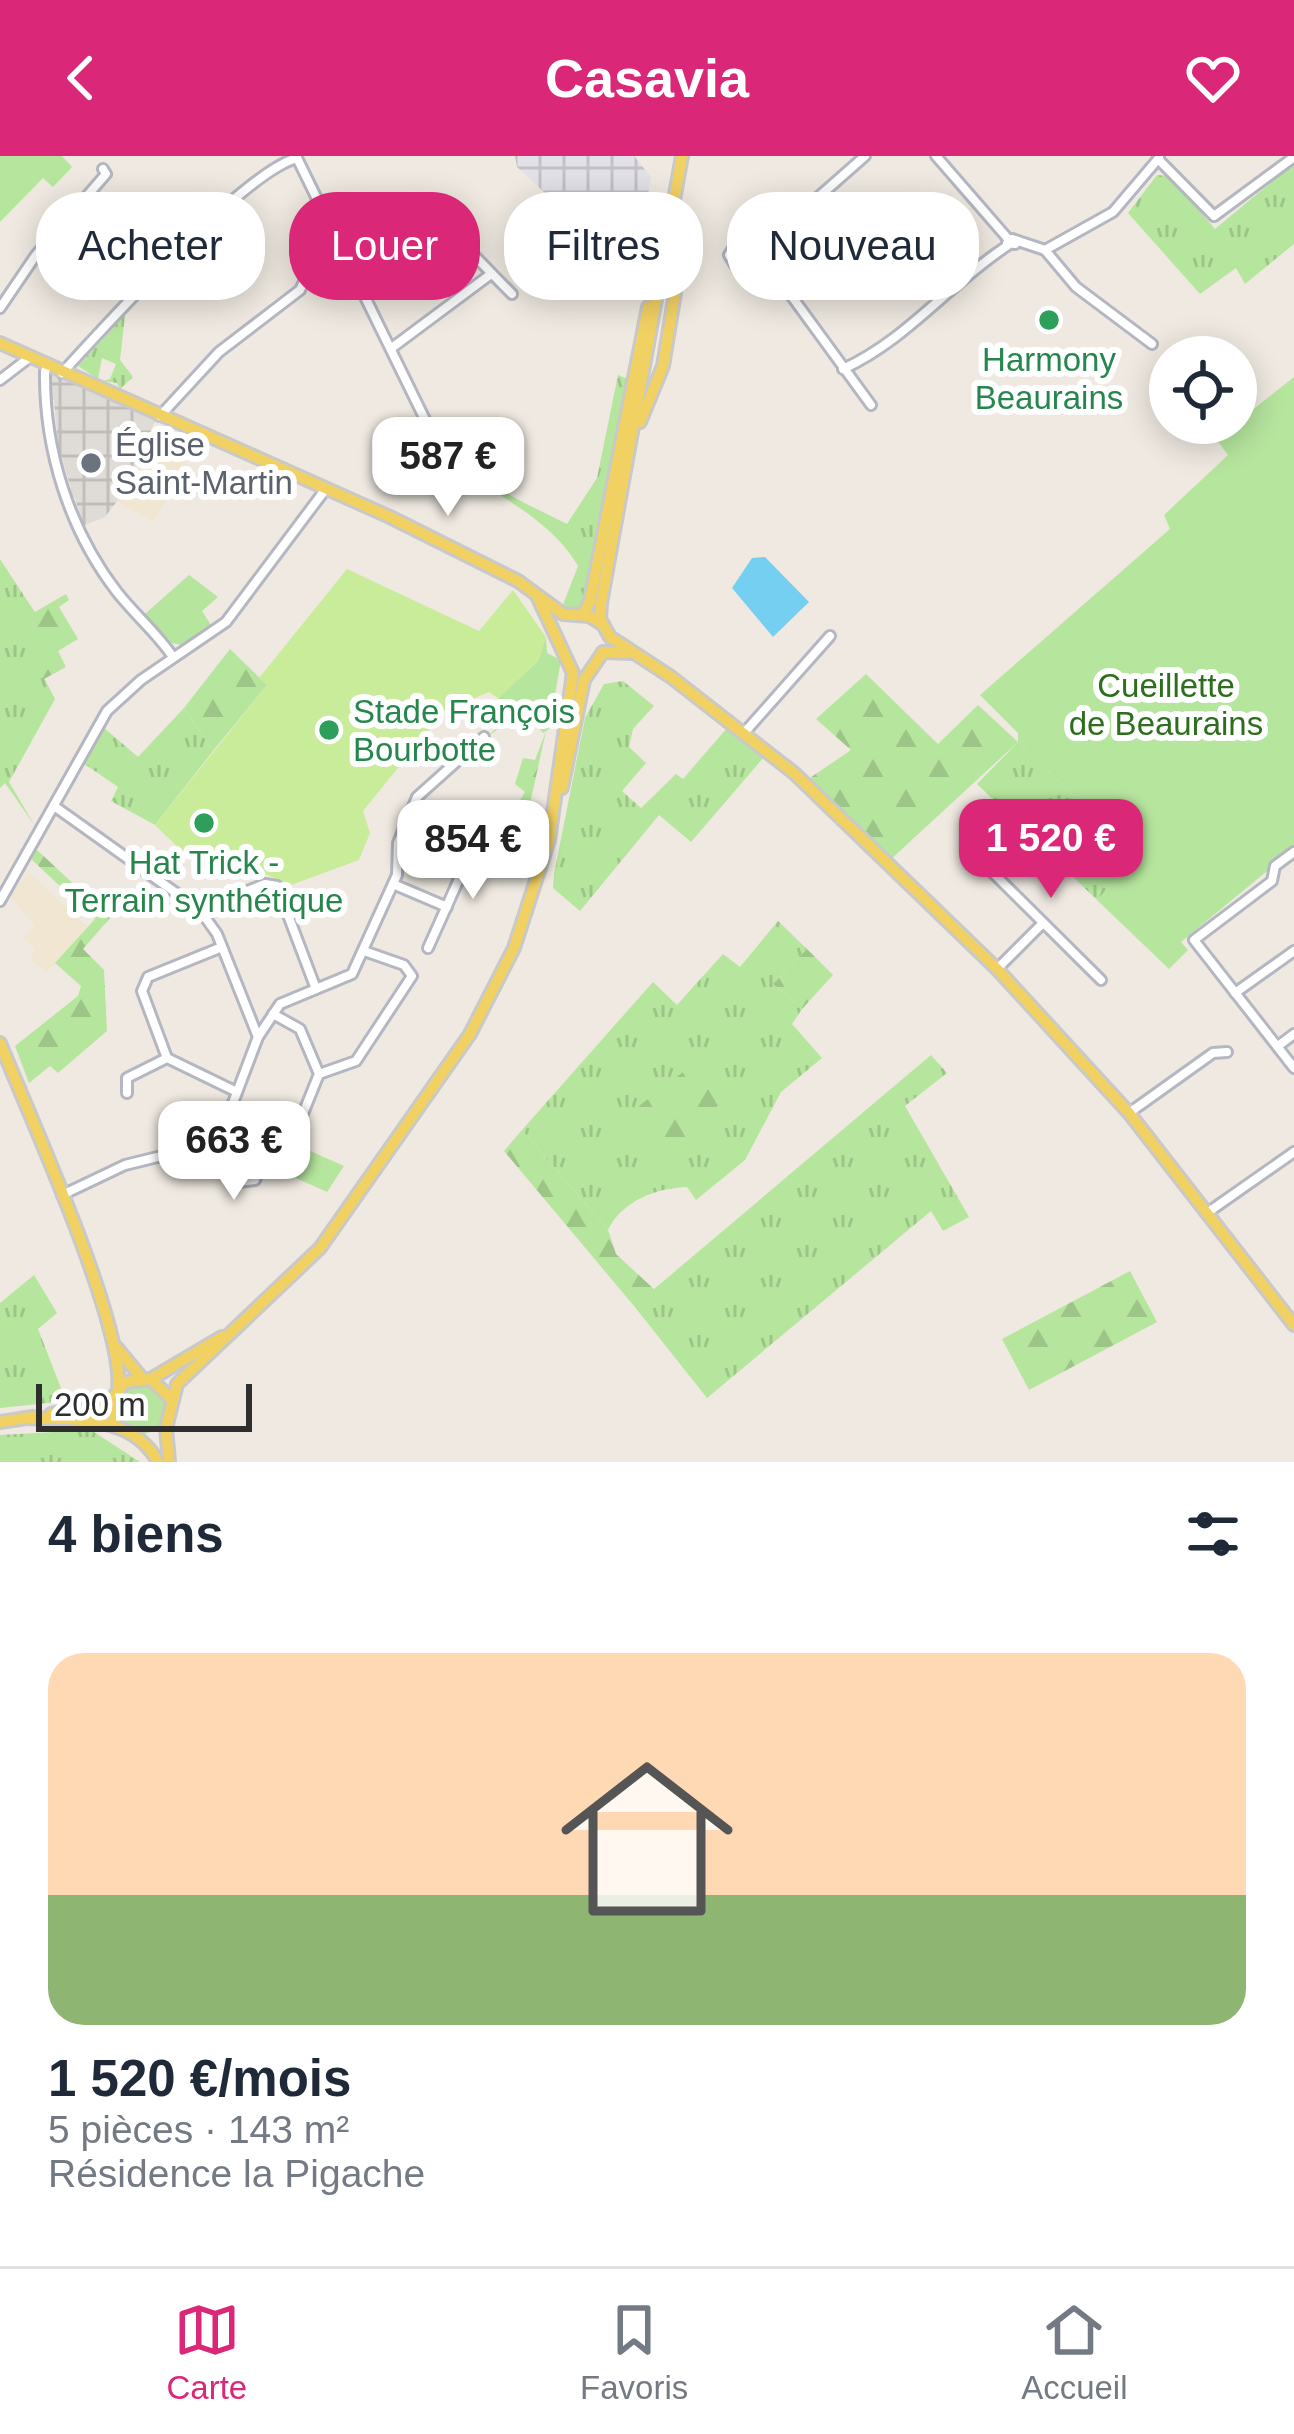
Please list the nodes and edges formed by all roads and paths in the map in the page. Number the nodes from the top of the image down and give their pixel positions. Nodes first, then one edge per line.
1 (679, 156) edge
2 (865, 156) edge
3 (936, 156) edge
4 (1159, 157) edge
5 (1294, 157) edge
6 (301, 159) edge
7 (103, 169) dead end
8 (317, 192) edge
9 (825, 192) edge
10 (1010, 243) junction
11 (1046, 250) junction
12 (480, 264) edge
13 (491, 274) junction
14 (504, 287) edge
15 (289, 298) edge
16 (369, 300) edge
17 (674, 300) edge
18 (790, 300) edge
19 (0, 308) edge
20 (1149, 342) edge
21 (6, 346) edge
22 (392, 347) junction
23 (28, 359) junction
24 (48, 365) junction
25 (843, 369) junction
26 (64, 370) junction
27 (0, 380) edge
28 (872, 405) dead end
29 (160, 416) junction
30 (436, 442) dead end
31 (626, 471) junction
32 (325, 490) junction
33 (538, 598) junction
34 (578, 616) junction
35 (604, 629) junction
36 (559, 635) junction
37 (830, 635) dead end
38 (603, 652) junction
39 (636, 655) junction
40 (173, 657) junction
41 (571, 660) junction
42 (592, 662) junction
43 (744, 733) junction
44 (484, 737) dead end
45 (54, 806) junction
46 (556, 808) junction
47 (469, 835) dead end
48 (970, 850) dead end
49 (1294, 852) edge
50 (395, 879) junction
51 (0, 901) edge
52 (447, 907) junction
53 (200, 910) junction
54 (1042, 923) junction
55 (222, 947) junction
56 (428, 948) dead end
57 (364, 951) junction
58 (1294, 951) edge
59 (998, 969) junction
60 (1101, 980) dead end
61 (316, 989) junction
62 (1235, 992) junction
63 (272, 1013) junction
64 (1294, 1034) edge
65 (258, 1037) junction
66 (0, 1043) edge
67 (1278, 1046) junction
68 (1227, 1052) dead end
69 (167, 1058) junction
70 (1294, 1068) edge
71 (319, 1074) junction
72 (238, 1092) junction
73 (127, 1093) dead end
74 (1129, 1113) junction
75 (296, 1131) dead end
76 (215, 1137) junction
77 (1294, 1152) edge
78 (262, 1164) dead end
79 (61, 1196) junction
80 (1207, 1213) junction
81 (1294, 1325) edge
82 (230, 1332) junction
83 (114, 1343) junction
84 (146, 1378) junction
85 (118, 1388) junction
86 (111, 1400) junction
87 (171, 1400) junction
88 (27, 1418) junction
89 (0, 1422) edge
90 (115, 1425) junction
91 (166, 1428) junction
92 (138, 1439) junction
93 (158, 1462) edge
94 (169, 1462) edge

1 - 31 main road
1 - 34 main road
2 - 9 street
3 - 10 street
4 - 5 street
4 - 11 street
6 - 8 street
6 - 26 street
7 - 19 street
10 - 11 street
10 - 25 street
11 - 20 street
12 - 13 street
13 - 14 street
13 - 22 street
15 - 29 street
16 - 22 street
17 - 31 main road
18 - 25 street
21 - 23 main road
22 - 30 street
23 - 24 main road
23 - 27 street
24 - 26 main road
24 - 40 street
25 - 28 street
26 - 29 main road
29 - 32 main road
31 - 35 main road
32 - 33 main road
32 - 40 street
33 - 34 main road
33 - 36 main road
34 - 35 main road
34 - 36 main road
35 - 38 main road
35 - 39 main road
36 - 41 main road
37 - 43 street
38 - 39 main road
38 - 42 main road
39 - 43 main road
40 - 45 street
41 - 42 main road
41 - 46 main road
42 - 46 main road
43 - 59 main road
44 - 50 street
45 - 51 street
45 - 53 street
46 - 82 main road
47 - 52 street
48 - 54 street
49 - 62 street
50 - 52 street
50 - 57 street
52 - 56 street
53 - 55 street
53 - 61 street
54 - 59 street
54 - 60 street
55 - 65 street
55 - 69 street
57 - 61 street
57 - 71 street
58 - 62 street
59 - 74 main road
61 - 63 street
62 - 67 street
63 - 65 street
63 - 71 street
64 - 67 street
65 - 72 street
66 - 79 main road
67 - 70 street
68 - 74 street
69 - 72 street
69 - 73 street
71 - 75 street
72 - 76 street
74 - 80 main road
76 - 78 street
76 - 79 street
77 - 80 street
79 - 83 main road
80 - 81 main road
82 - 84 main road
82 - 87 main road
83 - 84 main road
83 - 85 main road
84 - 85 main road
84 - 87 main road
85 - 86 main road
86 - 88 main road
86 - 90 main road
87 - 91 main road
88 - 89 main road
88 - 90 main road
90 - 92 main road
91 - 92 main road
91 - 94 main road
92 - 93 main road

